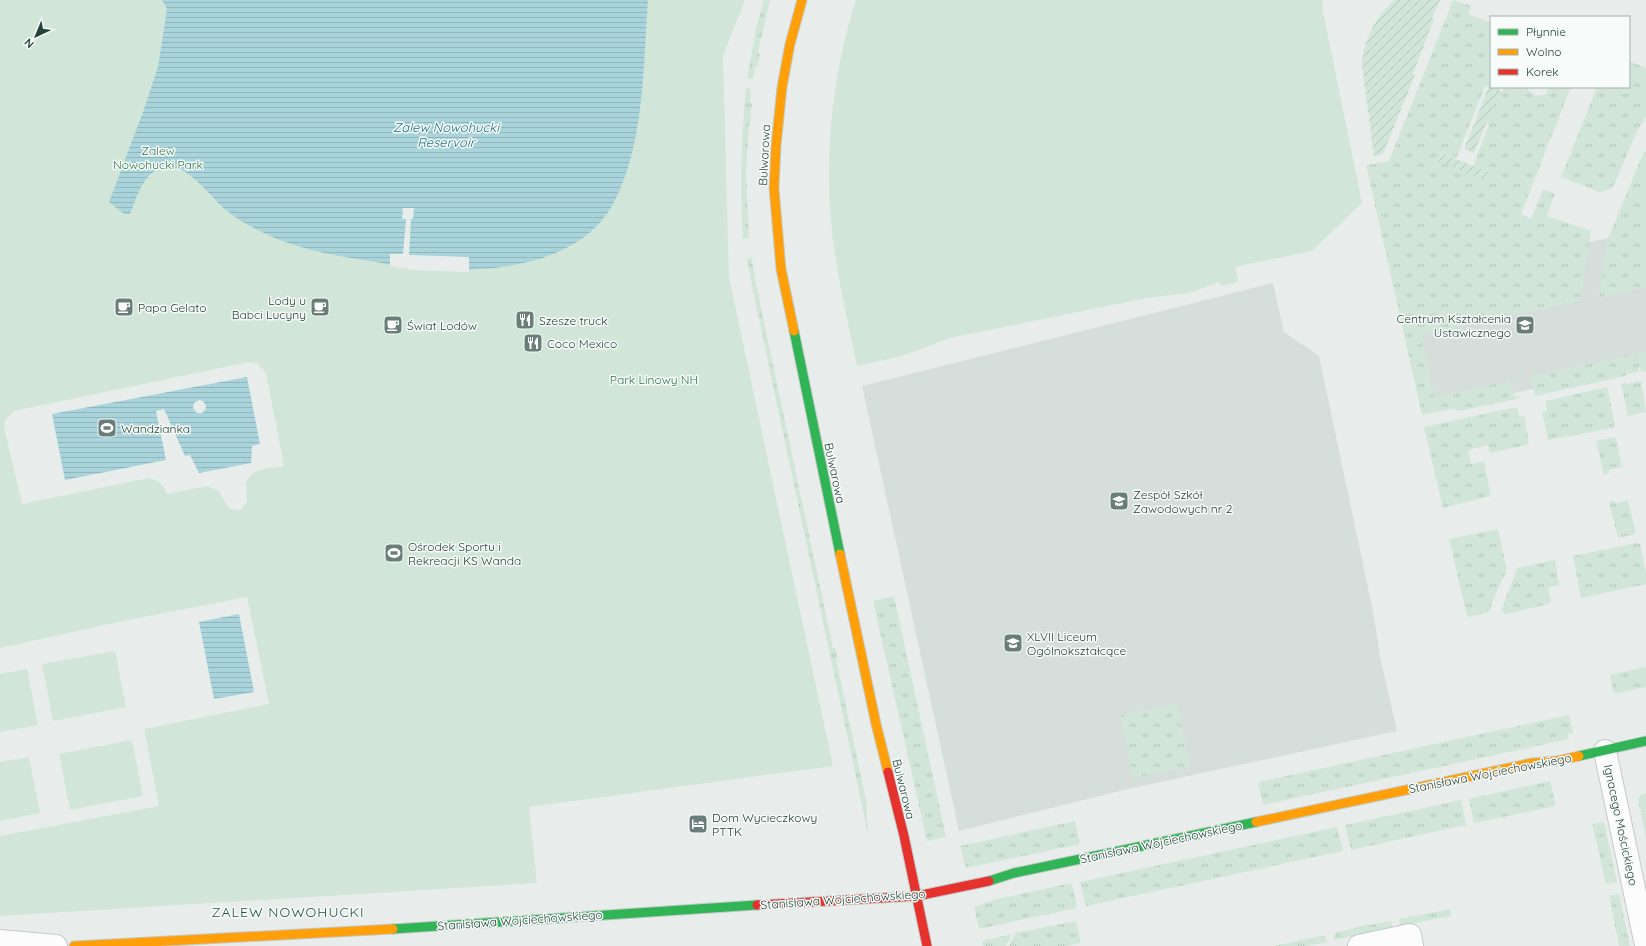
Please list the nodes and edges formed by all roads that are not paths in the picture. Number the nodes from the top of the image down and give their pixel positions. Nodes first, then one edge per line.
1 (802, 0) edge
2 (1646, 741) edge
3 (1605, 751) junction
4 (917, 896) junction
5 (0, 940) edge
6 (1411, 940) edge
7 (56, 946) edge
8 (74, 946) edge
9 (927, 946) edge
10 (1359, 946) edge
11 (1646, 946) edge

1 - 4 street, Bulwarowa
2 - 3 street, Stanisława Wojciechowskiego
3 - 4 street, Stanisława Wojciechowskiego
3 - 11 street, Ignacego Mościckiego
4 - 8 street, Stanisława Wojciechowskiego
4 - 9 street, Bulwarowa
5 - 7 street
6 - 10 street

